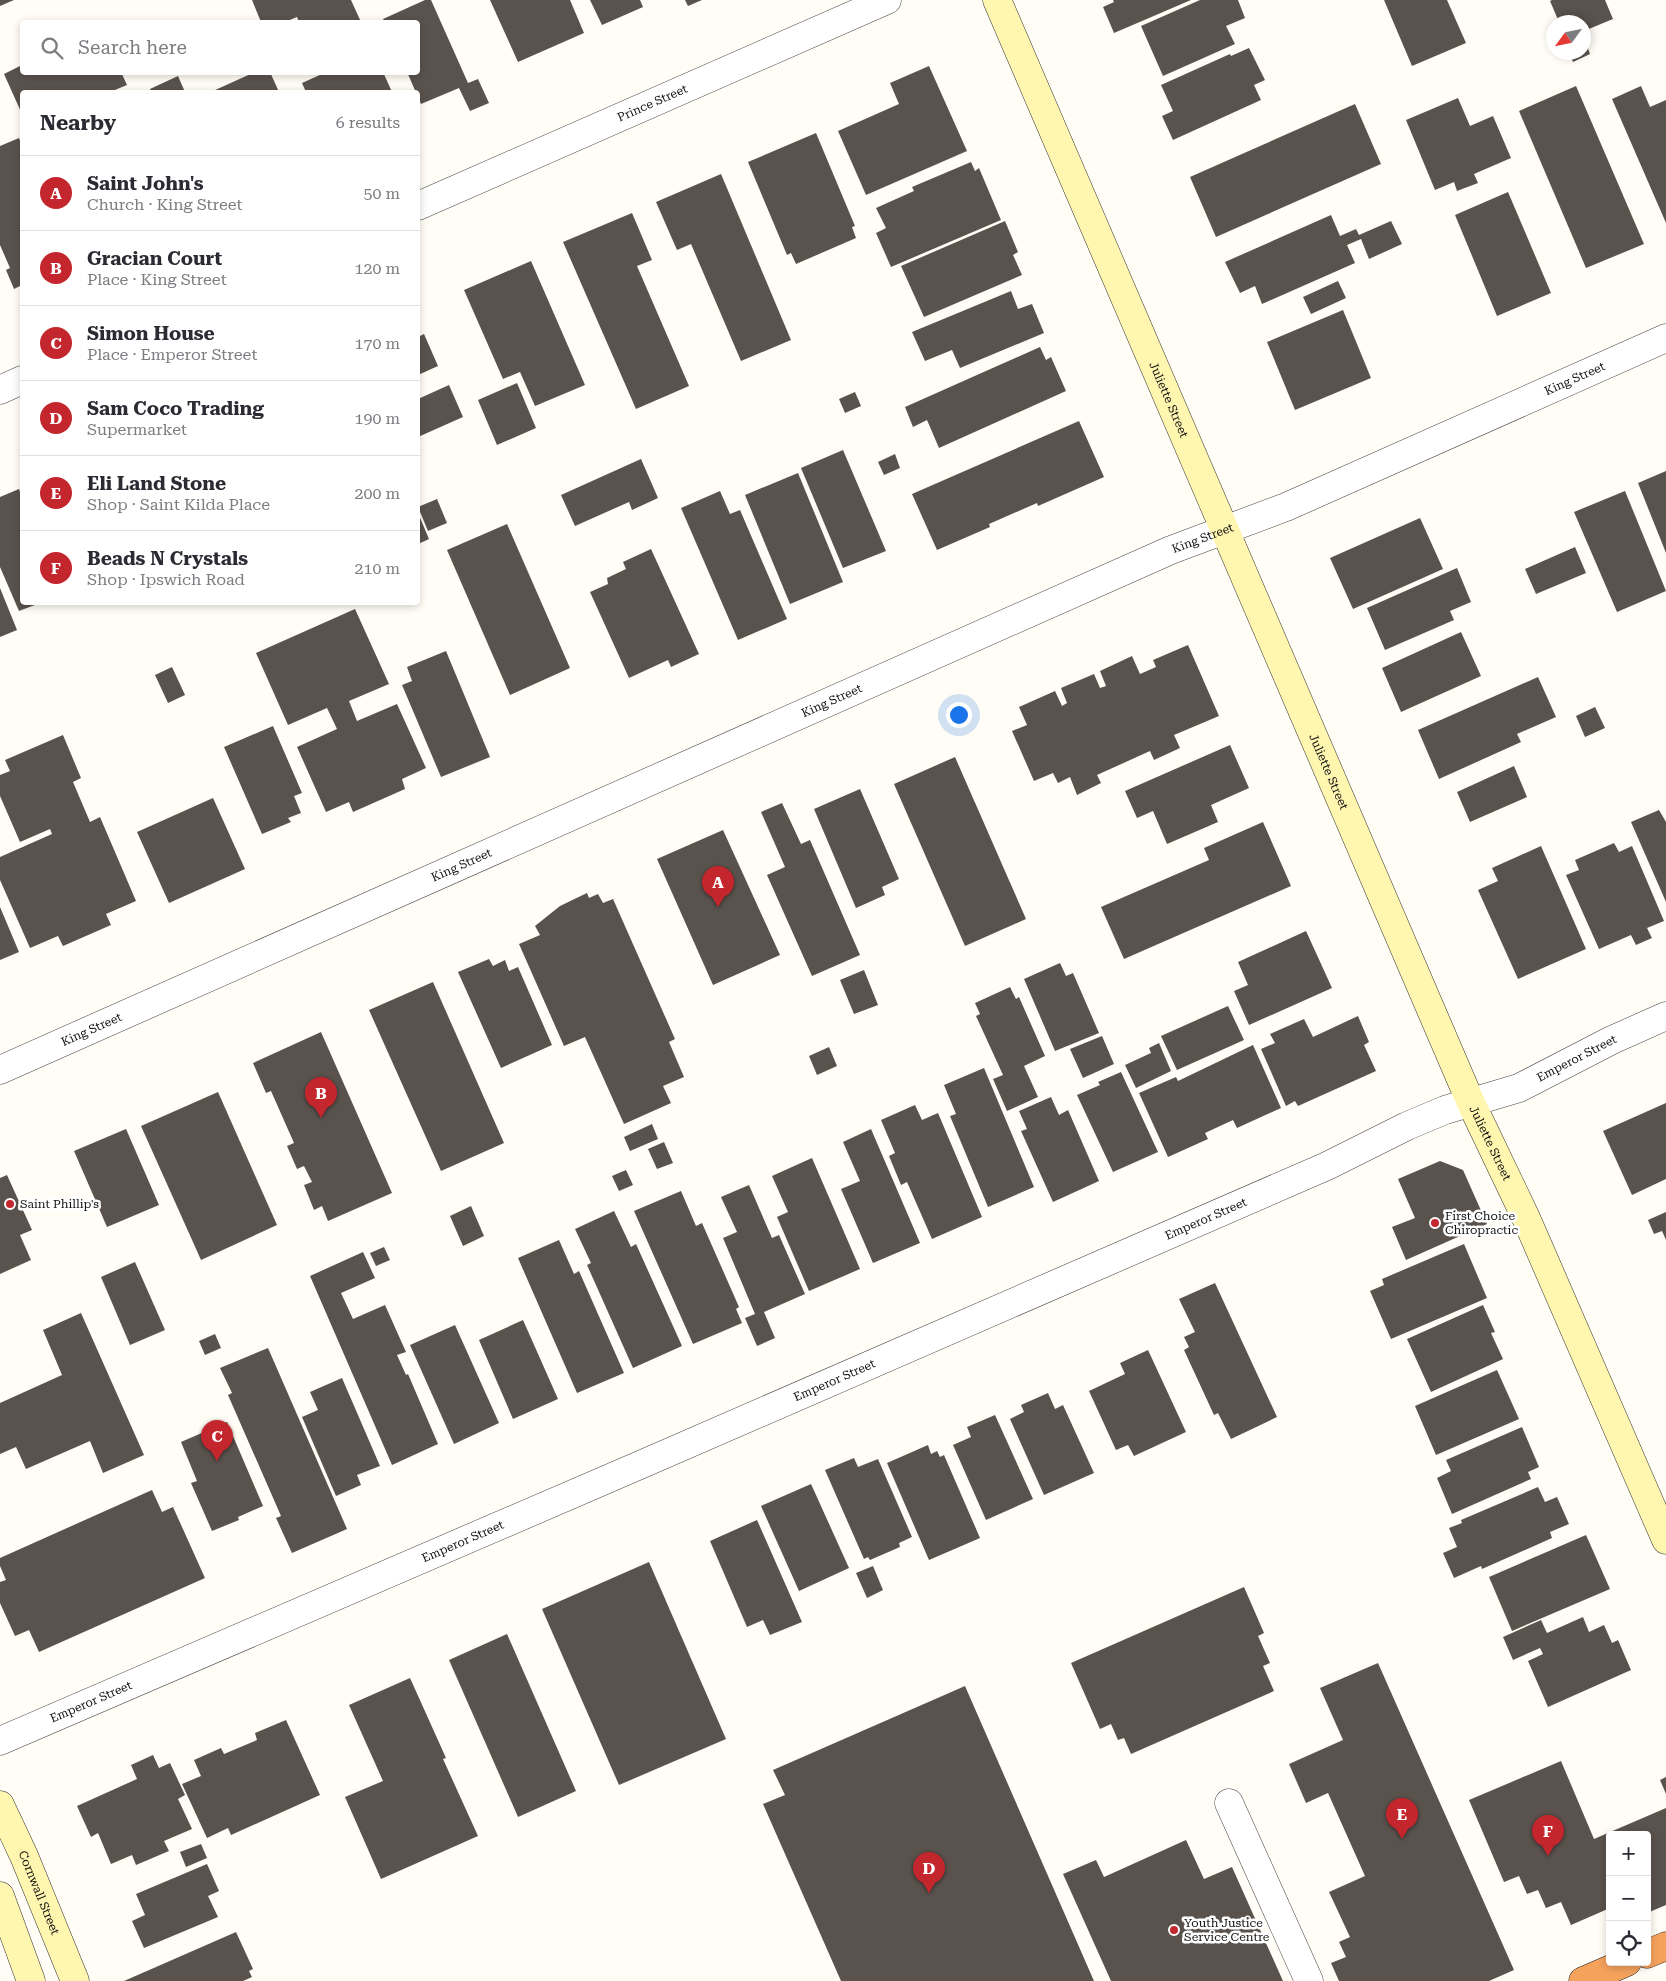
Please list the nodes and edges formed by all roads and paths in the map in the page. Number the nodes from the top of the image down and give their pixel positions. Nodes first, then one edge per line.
1 (887, 0) edge
2 (997, 0) edge
3 (420, 205) edge
4 (1666, 338) edge
5 (20, 381) edge
6 (0, 390) edge
7 (1225, 530) junction
8 (1666, 1016) edge
9 (0, 1070) edge
10 (1471, 1103) junction
11 (1666, 1540) edge
12 (0, 1741) edge
13 (1229, 1803) dead end
14 (0, 1806) edge
15 (0, 1896) edge
16 (1666, 1946) edge
17 (1651, 1952) edge
18 (1618, 1966) edge
19 (31, 1981) edge
20 (75, 1981) edge
21 (1309, 1981) edge
22 (1583, 1981) edge

1 - 3 street, Prince Street
2 - 7 main road, Juliette Street
4 - 7 street, King Street
5 - 6 street
7 - 9 street, King Street
7 - 10 main road, Juliette Street
8 - 10 street, Emperor Street
10 - 11 main road, Juliette Street
10 - 12 street, Emperor Street
13 - 21 street
14 - 20 main road, Cornwall Street
15 - 19 main road
16 - 17 highway
18 - 22 highway

